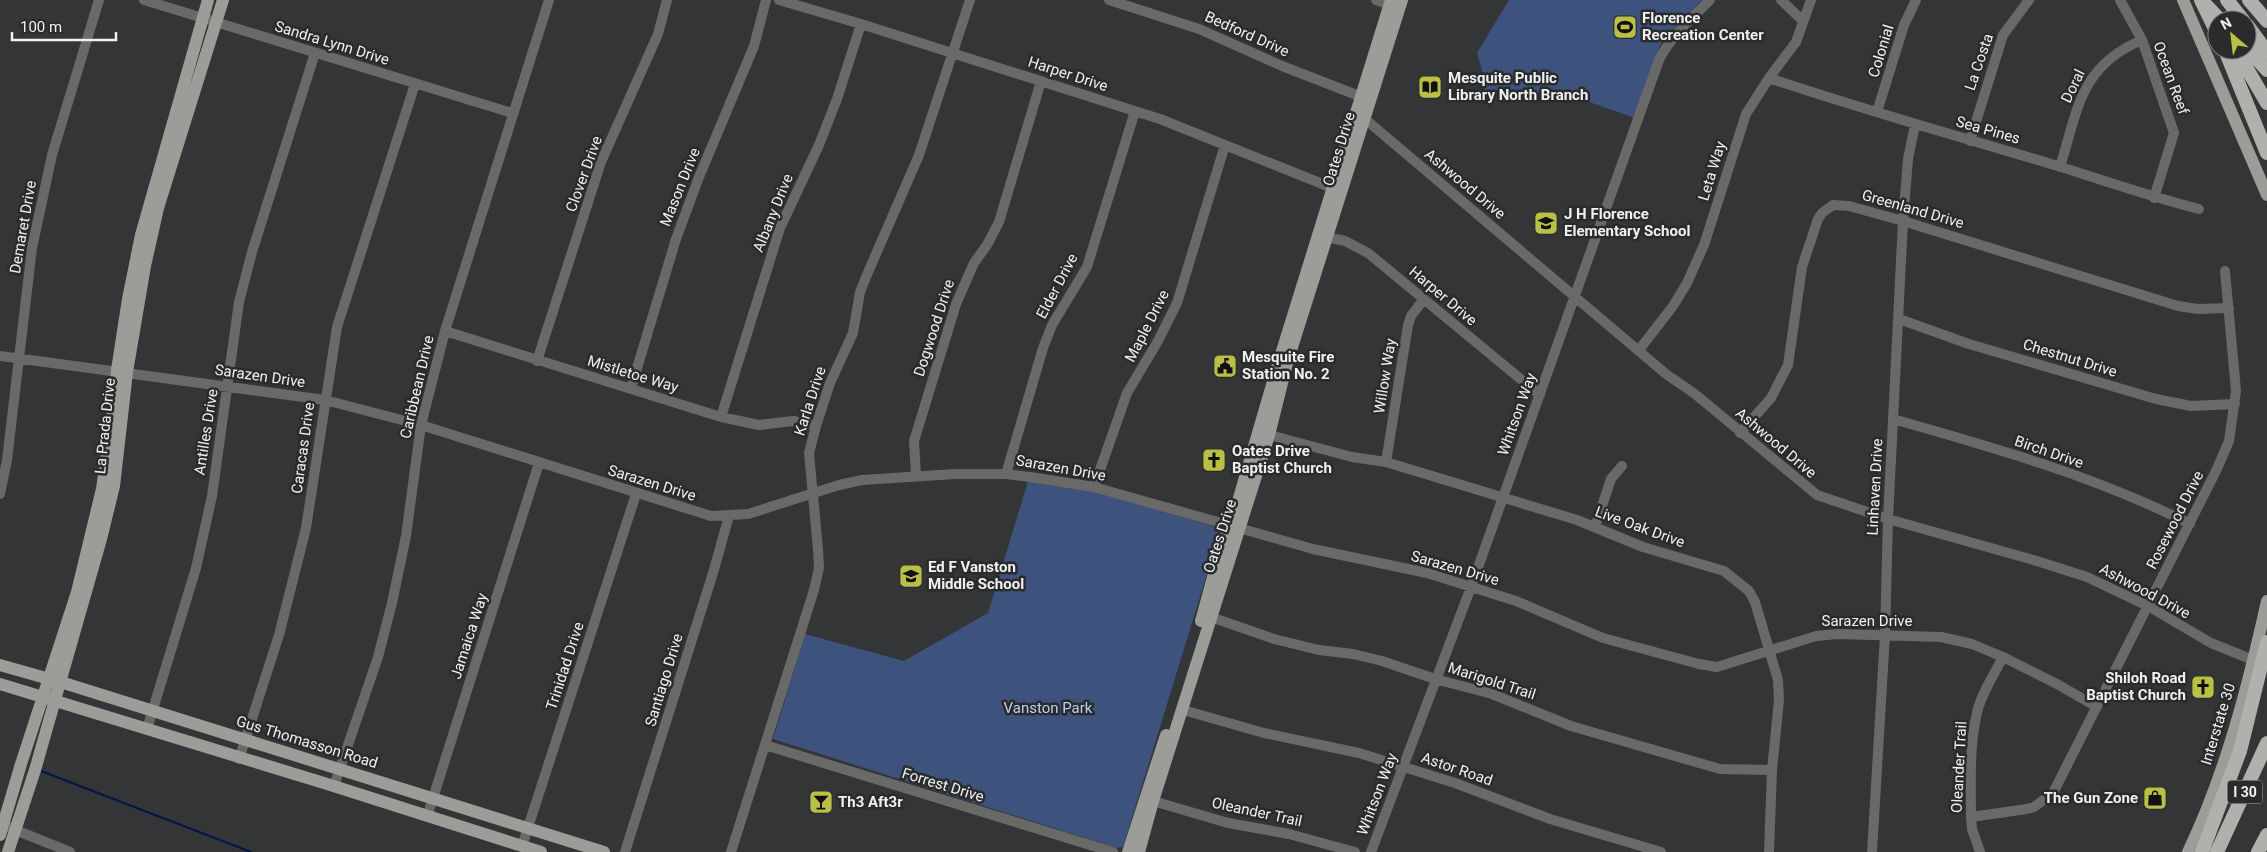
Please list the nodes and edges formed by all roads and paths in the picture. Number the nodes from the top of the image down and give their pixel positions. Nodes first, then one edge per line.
1 (99, 0) edge
2 (144, 0) edge
3 (208, 0) edge
4 (223, 0) edge
5 (549, 0) edge
6 (667, 0) edge
7 (766, 0) edge
8 (779, 0) edge
9 (970, 0) edge
10 (1109, 0) edge
11 (1376, 0) edge
12 (1710, 0) edge
13 (1781, 0) edge
14 (1811, 0) edge
15 (1916, 0) edge
16 (2029, 0) edge
17 (2120, 0) edge
18 (2183, 0) edge
19 (2202, 0) edge
20 (2227, 0) edge
21 (2249, 0) edge
22 (1395, 3) edge
23 (2210, 10) edge
24 (2235, 10) edge
25 (202, 18) junction
26 (1803, 21) junction
27 (2267, 21) edge
28 (216, 23) junction
29 (861, 24) junction
30 (2257, 38) edge
31 (2142, 40) junction
32 (2267, 52) edge
33 (315, 53) junction
34 (952, 54) junction
35 (2257, 59) edge
36 (2229, 60) edge
37 (2242, 60) edge
38 (2267, 70) edge
39 (1769, 78) junction
40 (1041, 81) junction
41 (415, 84) junction
42 (1366, 98) junction
43 (2267, 102) edge
44 (1135, 112) junction
45 (1877, 112) junction
46 (512, 113) junction
47 (1360, 118) junction
48 (1915, 125) junction
49 (1970, 141) junction
50 (1225, 145) junction
51 (2267, 153) edge
52 (2060, 167) junction
53 (1338, 190) junction
54 (2267, 196) edge
55 (2154, 198) junction
56 (2199, 209) dead end
57 (1903, 221) junction
58 (1323, 236) junction
59 (2225, 271) dead end
60 (1574, 297) junction
61 (1424, 299) junction
62 (2229, 308) junction
63 (1899, 319) junction
64 (445, 331) junction
65 (1639, 350) junction
66 (0, 356) edge
67 (20, 358) junction
68 (537, 361) junction
69 (122, 371) junction
70 (228, 387) junction
71 (631, 388) junction
72 (1540, 396) junction
73 (325, 400) junction
74 (2235, 404) junction
75 (721, 417) junction
76 (1893, 419) junction
77 (421, 426) junction
78 (816, 426) junction
79 (1740, 433) junction
80 (1263, 434) junction
81 (1386, 462) junction
82 (539, 463) junction
83 (1622, 466) dead end
84 (1006, 474) junction
85 (916, 476) junction
86 (1094, 487) junction
87 (0, 494) edge
88 (636, 494) junction
89 (813, 494) junction
90 (1502, 497) junction
91 (729, 516) junction
92 (1888, 520) junction
93 (2190, 524) junction
94 (1234, 527) junction
95 (1595, 527) junction
96 (1471, 587) junction
97 (2267, 601) edge
98 (2148, 606) junction
99 (1208, 615) junction
100 (1885, 635) junction
101 (2267, 642) edge
102 (1769, 650) junction
103 (2003, 657) junction
104 (2254, 660) junction
105 (0, 666) edge
106 (1435, 679) junction
107 (54, 680) junction
108 (0, 684) edge
109 (48, 699) junction
110 (2097, 707) junction
111 (1180, 708) junction
112 (152, 711) junction
113 (147, 729) junction
114 (245, 740) junction
115 (2267, 743) edge
116 (765, 745) junction
117 (239, 759) junction
118 (1404, 768) junction
119 (339, 770) junction
120 (1772, 770) junction
121 (334, 786) junction
122 (433, 798) junction
123 (1149, 799) junction
124 (427, 817) junction
125 (1971, 817) junction
126 (1, 828) edge
127 (528, 828) junction
128 (15, 829) junction
129 (2267, 834) edge
130 (522, 846) junction
131 (8, 852) edge
132 (70, 852) edge
133 (540, 852) edge
134 (604, 852) edge
135 (625, 852) edge
136 (731, 852) edge
137 (1113, 852) edge
138 (1128, 852) edge
139 (1139, 852) edge
140 (1354, 852) edge
141 (1371, 852) edge
142 (1661, 852) edge
143 (1769, 852) edge
144 (1872, 852) edge
145 (1980, 852) edge
146 (2188, 852) edge
147 (2202, 852) edge
148 (2217, 852) edge
149 (2258, 852) edge

1 - 67 street, Demaret Drive
2 - 25 street, Sandra Lynn Drive
3 - 25 main road, La Prada Drive
4 - 28 main road, La Prada Drive
5 - 46 street, Caribbean Drive
6 - 68 street, Clover Drive
7 - 71 street, Mason Drive
8 - 29 street, Harper Drive
9 - 34 street, Karla Drive
10 - 42 street, Bedford Drive
11 - 22 street
12 - 60 street, Whitson Way
13 - 26 street
14 - 26 street, Leta Way
15 - 45 street, Colonial
16 - 49 street, La Costa
17 - 31 street, Ocean Reef
18 - 54 main road
19 - 23 highway
20 - 24 highway
21 - 27 highway
22 - 42 main road, Oates Drive
25 - 28 street, Sandra Lynn Drive
25 - 69 main road, La Prada Drive
26 - 39 street, Leta Way
28 - 33 street, Sandra Lynn Drive
28 - 69 main road, La Prada Drive
29 - 34 street, Harper Drive
29 - 75 street, Albany Drive
30 - 32 highway
31 - 52 street, Doral
31 - 55 street, Ocean Reef
33 - 41 street, Sandra Lynn Drive
33 - 70 street, Antilles Drive
34 - 40 street, Harper Drive
34 - 78 street, Karla Drive
35 - 38 highway
36 - 51 highway
37 - 43 highway
39 - 45 street, Sea Pines
39 - 65 street, Leta Way
40 - 44 street, Harper Drive
40 - 85 street, Dogwood Drive
41 - 46 street, Sandra Lynn Drive
41 - 73 street, Caracas Drive
42 - 47 main road, Oates Drive
44 - 50 street, Harper Drive
44 - 84 street, Elder Drive
45 - 48 street, Sea Pines
46 - 64 street, Caribbean Drive
47 - 53 main road, Oates Drive
47 - 60 street, Ashwood Drive
48 - 49 street, Sea Pines
48 - 57 street, Linhaven Drive
49 - 52 street, Sea Pines
50 - 53 street, Harper Drive
50 - 86 street, Maple Drive
52 - 55 street, Sea Pines
53 - 58 main road, Oates Drive
55 - 56 street, Sea Pines
57 - 62 street, Greenland Drive
57 - 63 street, Linhaven Drive
57 - 79 street, Greenland Drive
58 - 61 street, Harper Drive
58 - 80 main road, Oates Drive
59 - 62 street, Rosewood Drive
60 - 65 street, Ashwood Drive
60 - 72 street, Whitson Way
61 - 72 street, Harper Drive
61 - 81 street, Willow Way
62 - 74 street, Rosewood Drive
63 - 74 street, Chestnut Drive
63 - 76 street, Linhaven Drive
64 - 68 street, Mistletoe Way
64 - 77 street, Caribbean Drive
65 - 79 street, Ashwood Drive
66 - 67 street, Sarazen Drive
67 - 69 street, Sarazen Drive
67 - 87 street, Demaret Drive
68 - 71 street, Mistletoe Way
69 - 70 street, Sarazen Drive
69 - 107 main road, La Prada Drive
70 - 73 street, Sarazen Drive
70 - 112 street, Antilles Drive
71 - 75 street, Mistletoe Way
72 - 90 street, Whitson Way
73 - 77 street, Sarazen Drive
73 - 114 street, Caracas Drive
74 - 93 street, Rosewood Drive
75 - 78 street, Mistletoe Way
76 - 92 street, Linhaven Drive
76 - 93 street, Birch Drive
77 - 82 street, Sarazen Drive
77 - 119 street, Caribbean Drive
78 - 89 street, Karla Drive
79 - 92 street, Ashwood Drive
80 - 81 street, Live Oak Drive
80 - 94 main road, Oates Drive
81 - 90 street, Live Oak Drive
82 - 88 street, Sarazen Drive
82 - 122 street, Jamaica Way
83 - 95 street
84 - 85 street, Sarazen Drive
84 - 86 street, Sarazen Drive
85 - 89 street, Sarazen Drive
86 - 94 street, Sarazen Drive
88 - 91 street, Sarazen Drive
88 - 127 street, Trinidad Drive
89 - 91 street, Sarazen Drive
89 - 116 street, Karla Drive
90 - 95 street, Live Oak Drive
90 - 96 street, Whitson Way
91 - 135 street, Santiago Drive
92 - 98 street, Ashwood Drive
92 - 100 street, Linhaven Drive
93 - 98 street, Rosewood Drive
94 - 96 street, Sarazen Drive
94 - 99 main road, Oates Drive
95 - 102 street, Live Oak Drive
96 - 102 street, Sarazen Drive
96 - 106 street, Whitson Way
97 - 104 main road, Interstate 30
98 - 104 street, Ashwood Drive
98 - 110 street, Rosewood Drive
99 - 106 street, Marigold Trail
99 - 111 main road, Oates Drive
100 - 102 street, Sarazen Drive
100 - 103 street, Sarazen Drive
100 - 144 street, Linhaven Drive
101 - 147 highway
102 - 120 street, Live Oak Drive
103 - 110 street, Sarazen Drive
103 - 125 street, Oleander Trail
104 - 146 main road, Interstate 30
105 - 107 main road, Gus Thomasson Road
106 - 118 street, Whitson Way
106 - 120 street, Marigold Trail
107 - 109 main road, La Prada Drive
107 - 112 main road, Gus Thomasson Road
108 - 109 main road
109 - 113 main road
109 - 126 main road, La Prada Drive
109 - 128 main road, La Prada Drive
110 - 125 street, Rosewood Drive
111 - 118 street, Astor Road
111 - 123 main road, Oates Drive
112 - 113 street, Antilles Drive
112 - 114 main road, Gus Thomasson Road
113 - 117 main road
114 - 117 street, Caracas Drive
114 - 119 main road, Gus Thomasson Road
115 - 148 highway, I 30
116 - 136 street, Karla Drive
116 - 137 street, Forrest Drive
117 - 121 main road
118 - 141 street, Whitson Way
118 - 142 street, Astor Road
119 - 121 street, Caribbean Drive
119 - 122 main road, Gus Thomasson Road
120 - 143 street, Live Oak Drive
121 - 124 main road
122 - 124 street, Jamaica Way
122 - 127 main road, Gus Thomasson Road
123 - 138 main road, Oates Drive
123 - 139 main road, Oates Drive
123 - 140 street, Oleander Trail
124 - 130 main road
125 - 145 street, Oleander Trail
126 - 128 street
127 - 130 street, Trinidad Drive
127 - 134 main road, Gus Thomasson Road
128 - 131 main road, La Prada Drive
128 - 132 street
129 - 149 highway
130 - 133 main road

